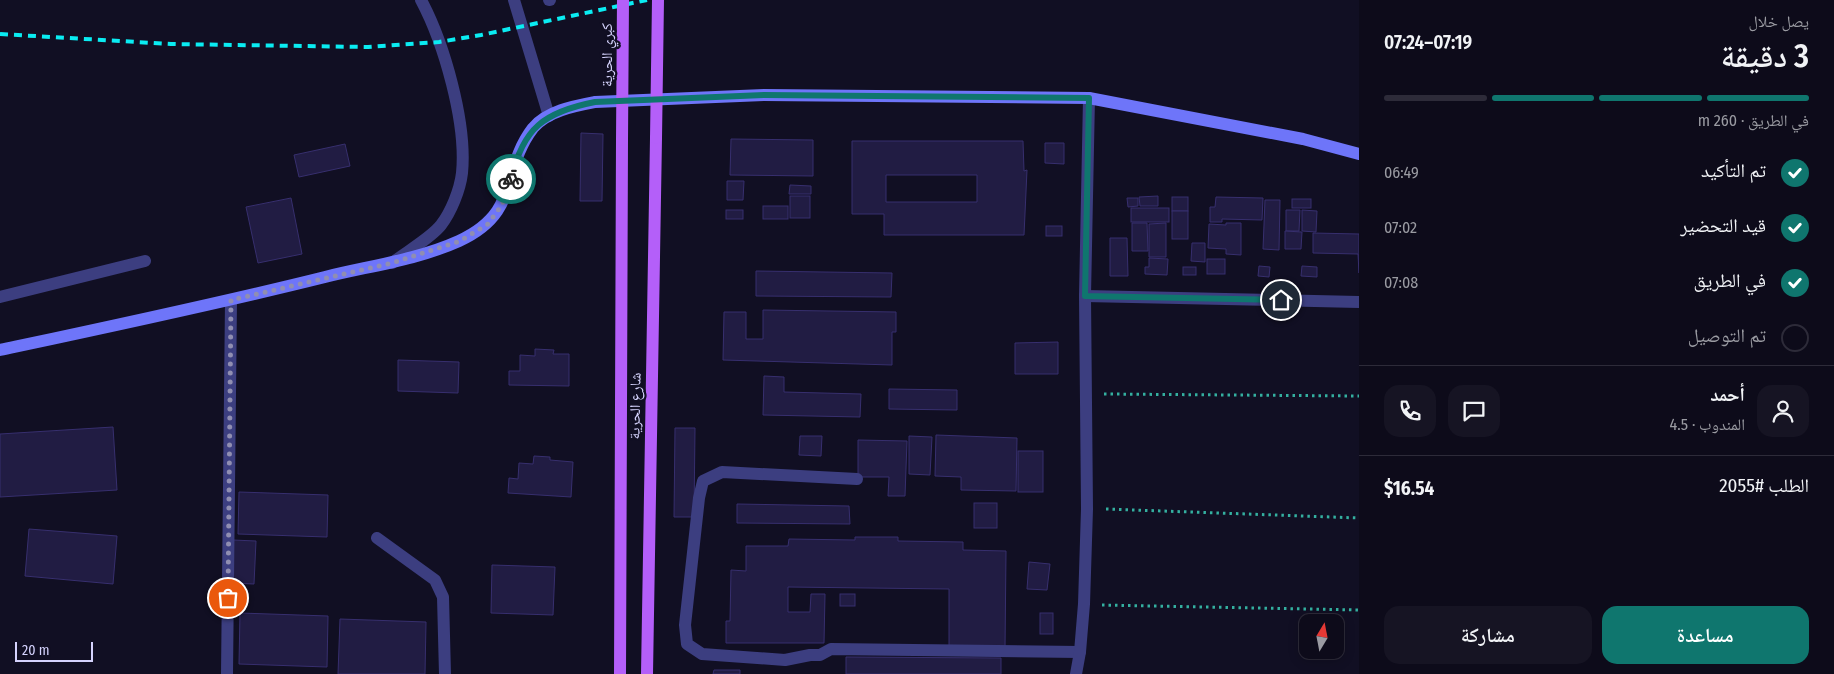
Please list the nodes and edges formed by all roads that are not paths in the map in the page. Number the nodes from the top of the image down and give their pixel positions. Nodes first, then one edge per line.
1 (421, 0) edge
2 (514, 0) edge
3 (623, 0) edge
4 (658, 0) edge
5 (1089, 98) junction
6 (549, 116) junction
7 (622, 140) joint
8 (1359, 154) edge
9 (145, 261) dead end
10 (392, 263) junction
11 (1085, 296) junction
12 (0, 298) edge
13 (231, 300) junction
14 (1359, 302) edge
15 (0, 350) edge
16 (858, 479) dead end
17 (377, 538) dead end
18 (1080, 652) junction
19 (228, 674) edge
20 (445, 674) edge
21 (620, 674) edge
22 (646, 674) edge
23 (1076, 674) edge

1 - 10 street
2 - 6 street
3 - 7 main road, كبري الحرية, bridge
4 - 22 main road, شارع الحرية, bridge
5 - 6 street
5 - 8 street
5 - 11 street
6 - 10 street
7 - 21 main road, شارع الحرية
9 - 12 street
10 - 13 street
11 - 14 street
11 - 18 street
13 - 15 street
13 - 19 street
16 - 18 street
17 - 20 street
18 - 23 street

